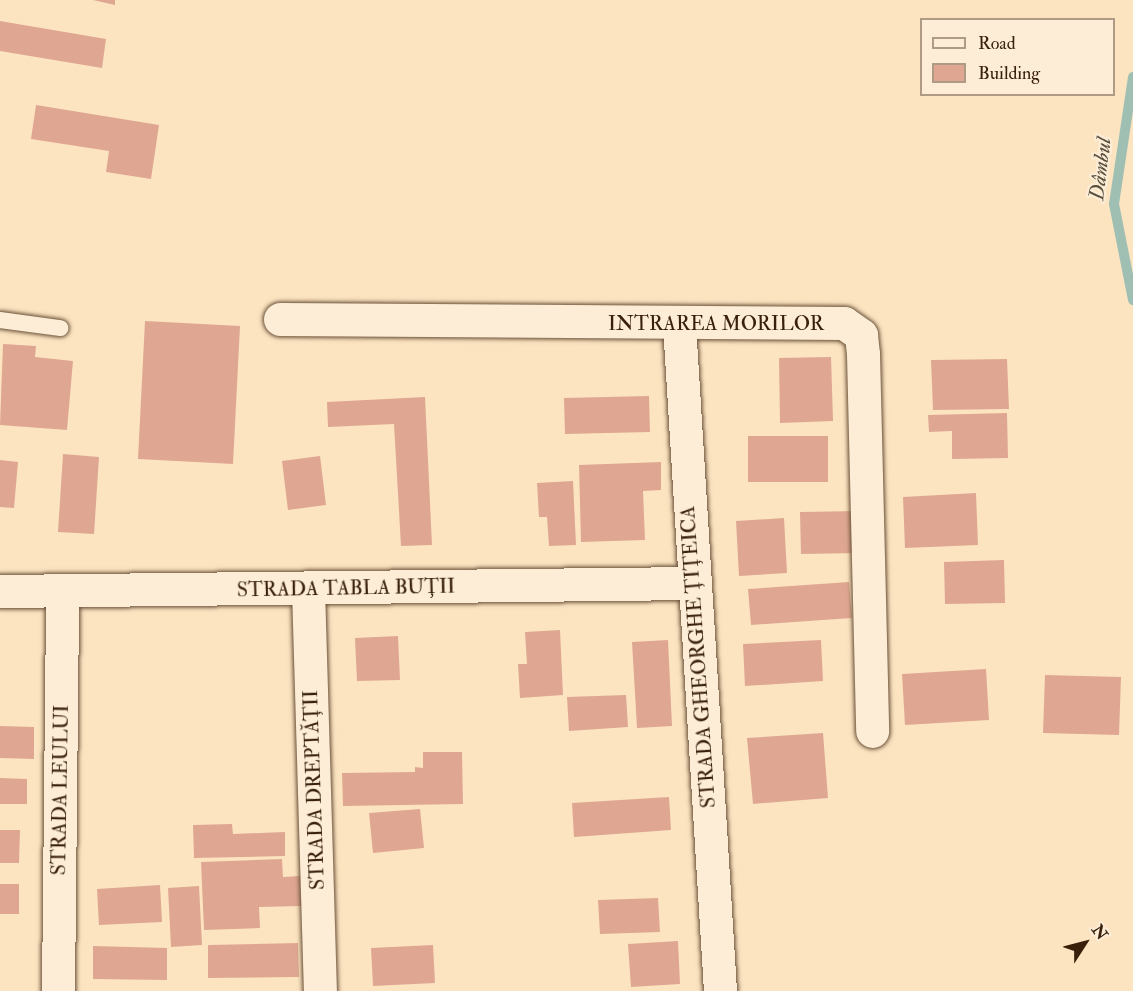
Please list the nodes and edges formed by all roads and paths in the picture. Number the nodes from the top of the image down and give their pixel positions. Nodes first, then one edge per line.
1 (280, 319) dead end
2 (0, 320) edge
3 (679, 324) junction
4 (60, 328) dead end
5 (693, 583) junction
6 (308, 589) junction
7 (62, 590) junction
8 (0, 591) edge
9 (872, 731) dead end
10 (58, 991) edge
11 (320, 991) edge
12 (720, 991) edge

1 - 3 street, INTRAREA MORILOR
2 - 4 lane
3 - 5 street, STRADA GHEORGHE ȚIȚEICA
3 - 9 street, INTRAREA MORILOR
5 - 6 street, STRADA TABLA BUȚII
5 - 12 street, STRADA GHEORGHE ȚIȚEICA
6 - 7 street, STRADA TABLA BUȚII
6 - 11 street, STRADA DREPTĂȚII
7 - 8 street, STRADA TABLA BUȚII
7 - 10 street, STRADA LEULUI

